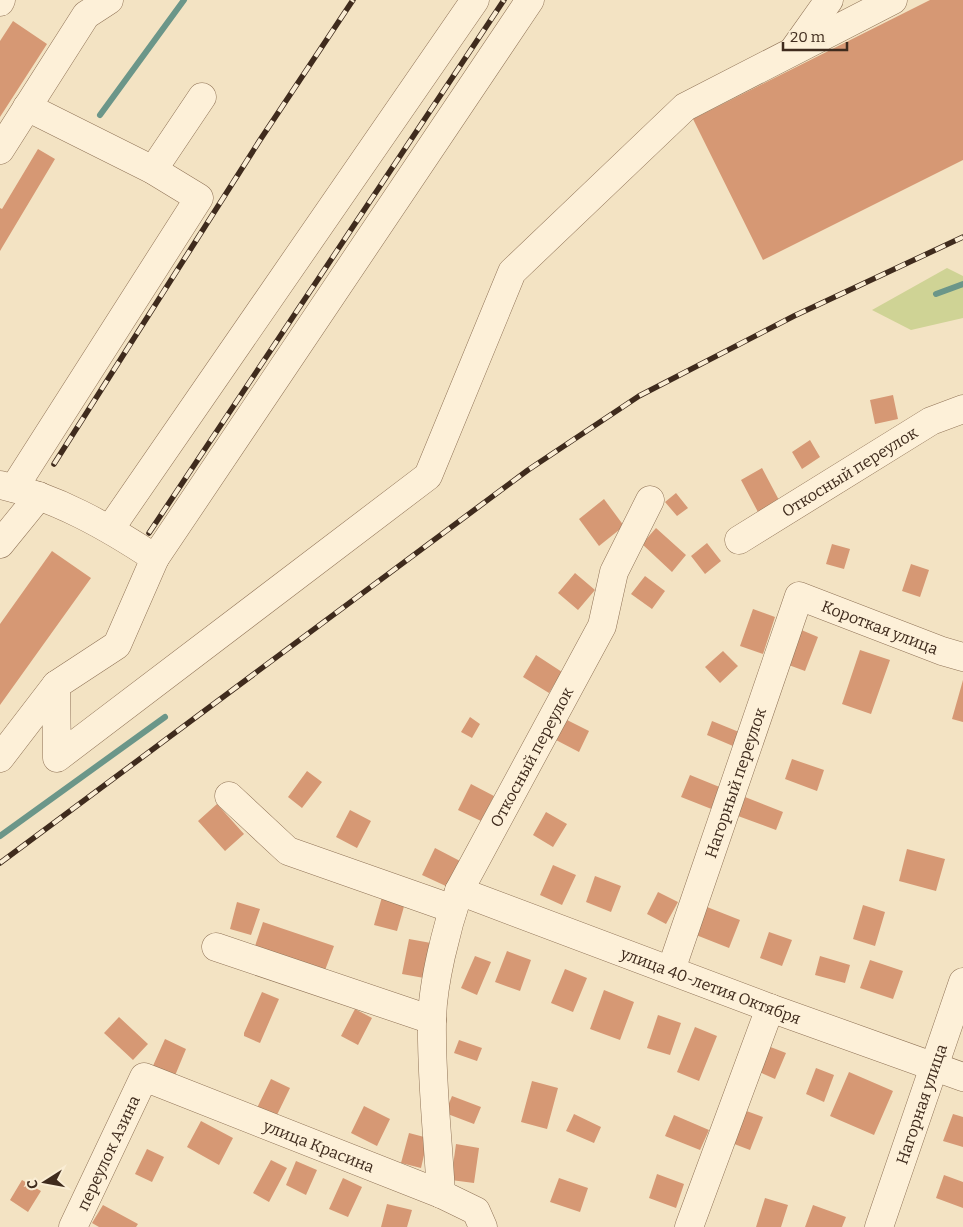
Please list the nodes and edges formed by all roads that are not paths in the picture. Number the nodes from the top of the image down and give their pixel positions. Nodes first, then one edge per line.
1 (109, 0) edge
2 (475, 0) edge
3 (530, 0) edge
4 (893, 0) edge
5 (818, 4) edge
6 (792, 52) junction
7 (202, 97) dead end
8 (27, 107) junction
9 (0, 150) edge
10 (152, 170) junction
11 (963, 409) edge
12 (17, 490) edge
13 (650, 500) dead end
14 (110, 528) junction
15 (739, 540) dead end
16 (0, 544) edge
17 (155, 558) junction
18 (799, 596) joint
19 (963, 657) edge
20 (56, 685) junction
21 (0, 758) edge
22 (229, 796) dead end
23 (456, 900) junction
24 (216, 947) dead end
25 (671, 970) junction
26 (963, 982) edge
27 (770, 1008) junction
28 (432, 1020) junction
29 (934, 1067) junction
30 (144, 1077) joint
31 (963, 1077) edge
32 (441, 1194) junction
33 (73, 1227) edge
34 (484, 1227) edge
35 (689, 1227) edge
36 (880, 1227) edge

1 - 8 street
2 - 14 street
3 - 17 street
4 - 6 street
5 - 6 street
6 - 20 street
7 - 10 street
8 - 9 street
8 - 10 street
10 - 12 street
11 - 15 street, Откосный переулок
12 - 14 street
12 - 16 street
13 - 23 street, Откосный переулок
14 - 17 street
17 - 20 street
18 - 19 street, Короткая улица
18 - 25 street, Нагорный переулок
20 - 21 street
22 - 23 street, улица 40-летия Октября
23 - 25 street, улица 40-летия Октября
23 - 28 street, Откосный переулок
24 - 28 street
25 - 27 street, улица 40-летия Октября
26 - 29 street, Нагорная улица
27 - 29 street, улица 40-летия Октября
27 - 35 street
28 - 32 street, Откосный переулок
29 - 31 street, улица 40-летия Октября
29 - 36 street, Нагорная улица
30 - 32 street, улица Красина
30 - 33 street, переулок Азина
32 - 34 street, улица Красина

